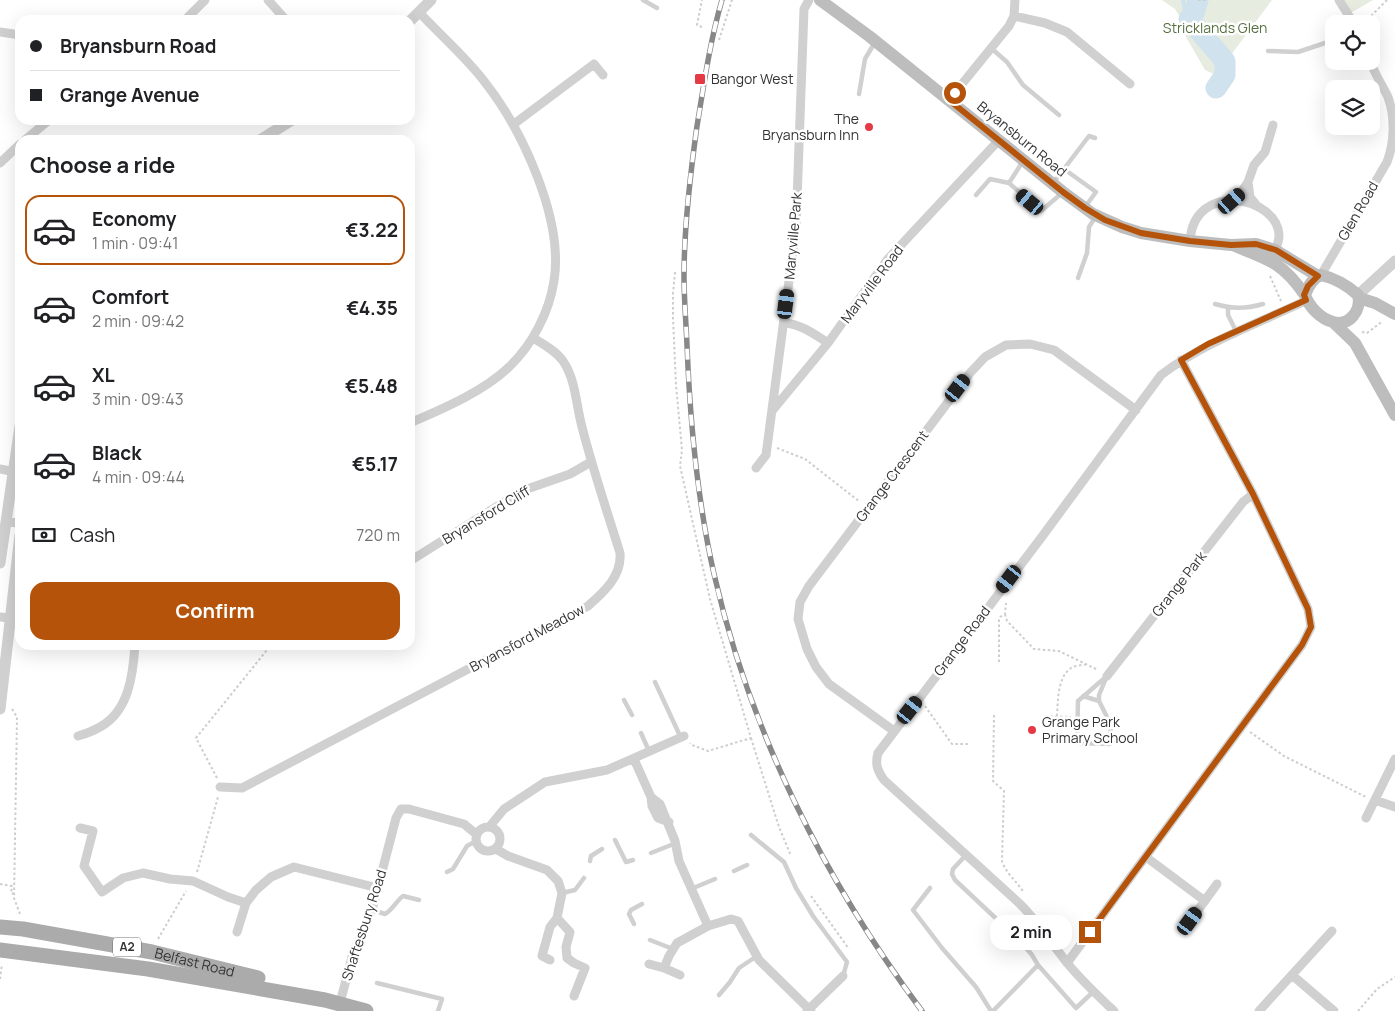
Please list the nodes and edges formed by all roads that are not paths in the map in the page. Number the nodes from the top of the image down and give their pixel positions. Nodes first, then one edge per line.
1 (205, 0) edge
2 (268, 0) edge
3 (431, 0) edge
4 (643, 0) edge
5 (809, 0) edge
6 (820, 0) edge
7 (1015, 0) edge
8 (1339, 0) edge
9 (657, 8) dead end
10 (419, 12) junction
11 (190, 15) edge
12 (282, 15) edge
13 (1348, 15) edge
14 (415, 16) edge
15 (1014, 16) junction
16 (0, 32) edge
17 (15, 34) edge
18 (876, 41) junction
19 (1325, 43) edge
20 (991, 48) junction
21 (1268, 51) dead end
22 (1374, 70) edge
23 (603, 76) dead end
24 (1130, 84) dead end
25 (859, 94) dead end
26 (949, 100) junction
27 (1059, 115) dead end
28 (514, 124) junction
29 (43, 125) edge
30 (284, 125) edge
31 (1273, 125) dead end
32 (31, 135) edge
33 (268, 135) edge
34 (1095, 138) dead end
35 (999, 140) junction
36 (15, 148) edge
37 (1024, 160) junction
38 (0, 162) edge
39 (1064, 168) junction
40 (1248, 182) junction
41 (1009, 183) junction
42 (1053, 184) junction
43 (1063, 192) junction
44 (976, 195) dead end
45 (1232, 201) junction
46 (1258, 207) junction
47 (1085, 208) junction
48 (1096, 215) junction
49 (1190, 241) junction
50 (1231, 245) junction
51 (1276, 250) junction
52 (1395, 261) edge
53 (1319, 275) junction
54 (1078, 278) dead end
55 (1358, 297) junction
56 (1306, 298) junction
57 (1214, 304) dead end
58 (1263, 304) dead end
59 (1228, 308) junction
60 (1390, 312) edge
61 (784, 323) junction
62 (1334, 323) junction
63 (1353, 327) junction
64 (1236, 331) junction
65 (533, 338) junction
66 (828, 343) junction
67 (1181, 360) junction
68 (1136, 410) junction
69 (772, 411) junction
70 (1395, 415) edge
71 (415, 421) edge
72 (591, 462) junction
73 (756, 468) dead end
74 (0, 469) edge
75 (15, 472) edge
76 (15, 481) edge
77 (1253, 494) junction
78 (6, 522) junction
79 (15, 522) edge
80 (415, 558) edge
81 (0, 564) edge
82 (15, 576) edge
83 (10, 618) edge
84 (134, 650) edge
85 (1107, 676) junction
86 (655, 682) dead end
87 (1083, 696) junction
88 (624, 700) dead end
89 (1100, 701) junction
90 (0, 709) edge
91 (632, 715) dead end
92 (894, 731) junction
93 (640, 733) dead end
94 (78, 736) dead end
95 (682, 737) joint
96 (649, 751) junction
97 (634, 759) junction
98 (1395, 759) edge
99 (220, 787) road end
100 (1375, 800) junction
101 (1395, 807) edge
102 (1366, 818) dead end
103 (490, 826) junction
104 (80, 828) dead end
105 (751, 835) dead end
106 (476, 837) junction
107 (615, 840) dead end
108 (676, 843) junction
109 (496, 849) junction
110 (602, 849) dead end
111 (651, 853) dead end
112 (966, 855) junction
113 (1146, 857) junction
114 (634, 860) dead end
115 (590, 861) dead end
116 (747, 865) dead end
117 (734, 871) dead end
118 (447, 872) dead end
119 (584, 878) dead end
120 (715, 879) dead end
121 (1217, 884) dead end
122 (378, 888) junction
123 (930, 888) dead end
124 (691, 889) junction
125 (562, 893) junction
126 (419, 900) dead end
127 (1205, 901) junction
128 (246, 902) junction
129 (642, 904) dead end
130 (372, 910) junction
131 (557, 918) junction
132 (1190, 921) dead end
133 (634, 924) dead end
134 (708, 926) junction
135 (0, 927) edge
136 (1332, 931) dead end
137 (237, 932) dead end
138 (650, 940) dead end
139 (673, 949) junction
140 (0, 950) edge
141 (757, 956) junction
142 (550, 960) dead end
143 (1068, 963) junction
144 (649, 964) dead end
145 (1038, 965) junction
146 (664, 968) junction
147 (1292, 974) junction
148 (680, 975) dead end
149 (843, 976) joint
150 (377, 983) dead end
151 (1093, 992) junction
152 (719, 995) dead end
153 (574, 996) dead end
154 (332, 1001) junction
155 (809, 1010) edge
156 (366, 1011) edge
157 (438, 1011) edge
158 (992, 1011) edge
159 (1114, 1011) edge
160 (1259, 1011) edge
161 (1334, 1011) edge

1 - 11 street
2 - 12 street
3 - 10 street
4 - 9 lane
5 - 61 street, Maryville Park
6 - 18 main road, Bryansburn Road
7 - 15 street
8 - 13 street
10 - 14 street
10 - 28 street
15 - 20 street
15 - 24 street
16 - 17 street
18 - 25 lane
18 - 26 main road, Bryansburn Road
19 - 21 lane
20 - 26 street
20 - 27 lane
22 - 53 street, Glen Road
23 - 28 street
26 - 35 main road, Bryansburn Road
28 - 65 street
29 - 32 street
30 - 33 street
31 - 40 street
34 - 39 lane
35 - 37 main road, Bryansburn Road
35 - 66 street, Maryville Road
36 - 38 street
37 - 41 lane
37 - 42 main road, Bryansburn Road
39 - 42 lane
39 - 47 lane
40 - 45 street
40 - 46 street
41 - 43 lane
41 - 44 lane
42 - 43 main road, Bryansburn Road
43 - 47 main road, Bryansburn Road
45 - 46 street
45 - 49 street
46 - 51 street
47 - 48 main road, Bryansburn Road
48 - 49 main road, Bryansburn Road
48 - 54 lane
49 - 50 main road, Bryansburn Road
50 - 51 main road, Bryansburn Road
50 - 56 main road, Bryansburn Road
51 - 53 main road, Bryansburn Road
52 - 55 street
53 - 55 main road, Bryansburn Road
53 - 56 main road
55 - 60 main road
55 - 63 main road
56 - 62 main road, Bryansburn Road
56 - 64 street, Grange Road
57 - 59 lane
58 - 59 lane
59 - 64 lane
60 - 63 main road
61 - 66 street
61 - 69 street, Maryville Park
62 - 63 main road, Bryansburn Road
62 - 63 main road
63 - 70 main road, Bryansburn Road
64 - 67 street, Grange Road
65 - 71 street
65 - 72 street, Bryansford Meadow
66 - 69 street, Maryville Road
67 - 68 street, Grange Road
67 - 77 street
68 - 92 street, Grange Road
68 - 92 street, Grange Crescent
69 - 73 street, Maryville Park
72 - 80 street, Bryansford Cliff
72 - 99 street, Bryansford Meadow
74 - 75 street
76 - 78 street
77 - 85 street, Grange Park
77 - 113 street
78 - 79 street
78 - 81 street
82 - 83 street
83 - 90 street
84 - 94 street
85 - 87 lane
85 - 89 lane
86 - 95 lane
87 - 89 lane
87 - 89 lane
88 - 91 lane
92 - 112 street, Grange Road
93 - 96 lane
95 - 96 street
96 - 97 street
97 - 103 street
97 - 108 street
98 - 100 street
100 - 101 street
100 - 102 street
103 - 106 street
103 - 109 street
104 - 128 street
105 - 149 lane
106 - 109 street
106 - 118 lane
106 - 122 street, Shaftesbury Road
107 - 114 lane
108 - 111 lane
108 - 124 street
109 - 125 street
110 - 115 lane
112 - 143 street, Grange Road
112 - 145 lane
113 - 127 street
113 - 143 street
116 - 117 lane
119 - 125 lane
120 - 124 lane
121 - 127 street
122 - 128 street
122 - 130 street, Shaftesbury Road
123 - 158 lane
124 - 134 street
125 - 131 street
126 - 130 lane
127 - 132 street
128 - 137 street
129 - 133 lane
130 - 154 street, Shaftesbury Road
131 - 142 street
131 - 153 street
134 - 139 street
134 - 141 street
135 - 154 main road, Belfast Road / A2
136 - 147 street
138 - 139 lane
139 - 146 street
140 - 154 main road, Belfast Road / A2
141 - 152 lane
141 - 155 street
143 - 151 street, Grange Road
144 - 146 street
145 - 151 lane
145 - 158 lane
146 - 148 street
147 - 160 street
147 - 161 street
149 - 155 street
150 - 157 lane
151 - 159 street, Grange Road
154 - 156 main road, Belfast Road / A2

